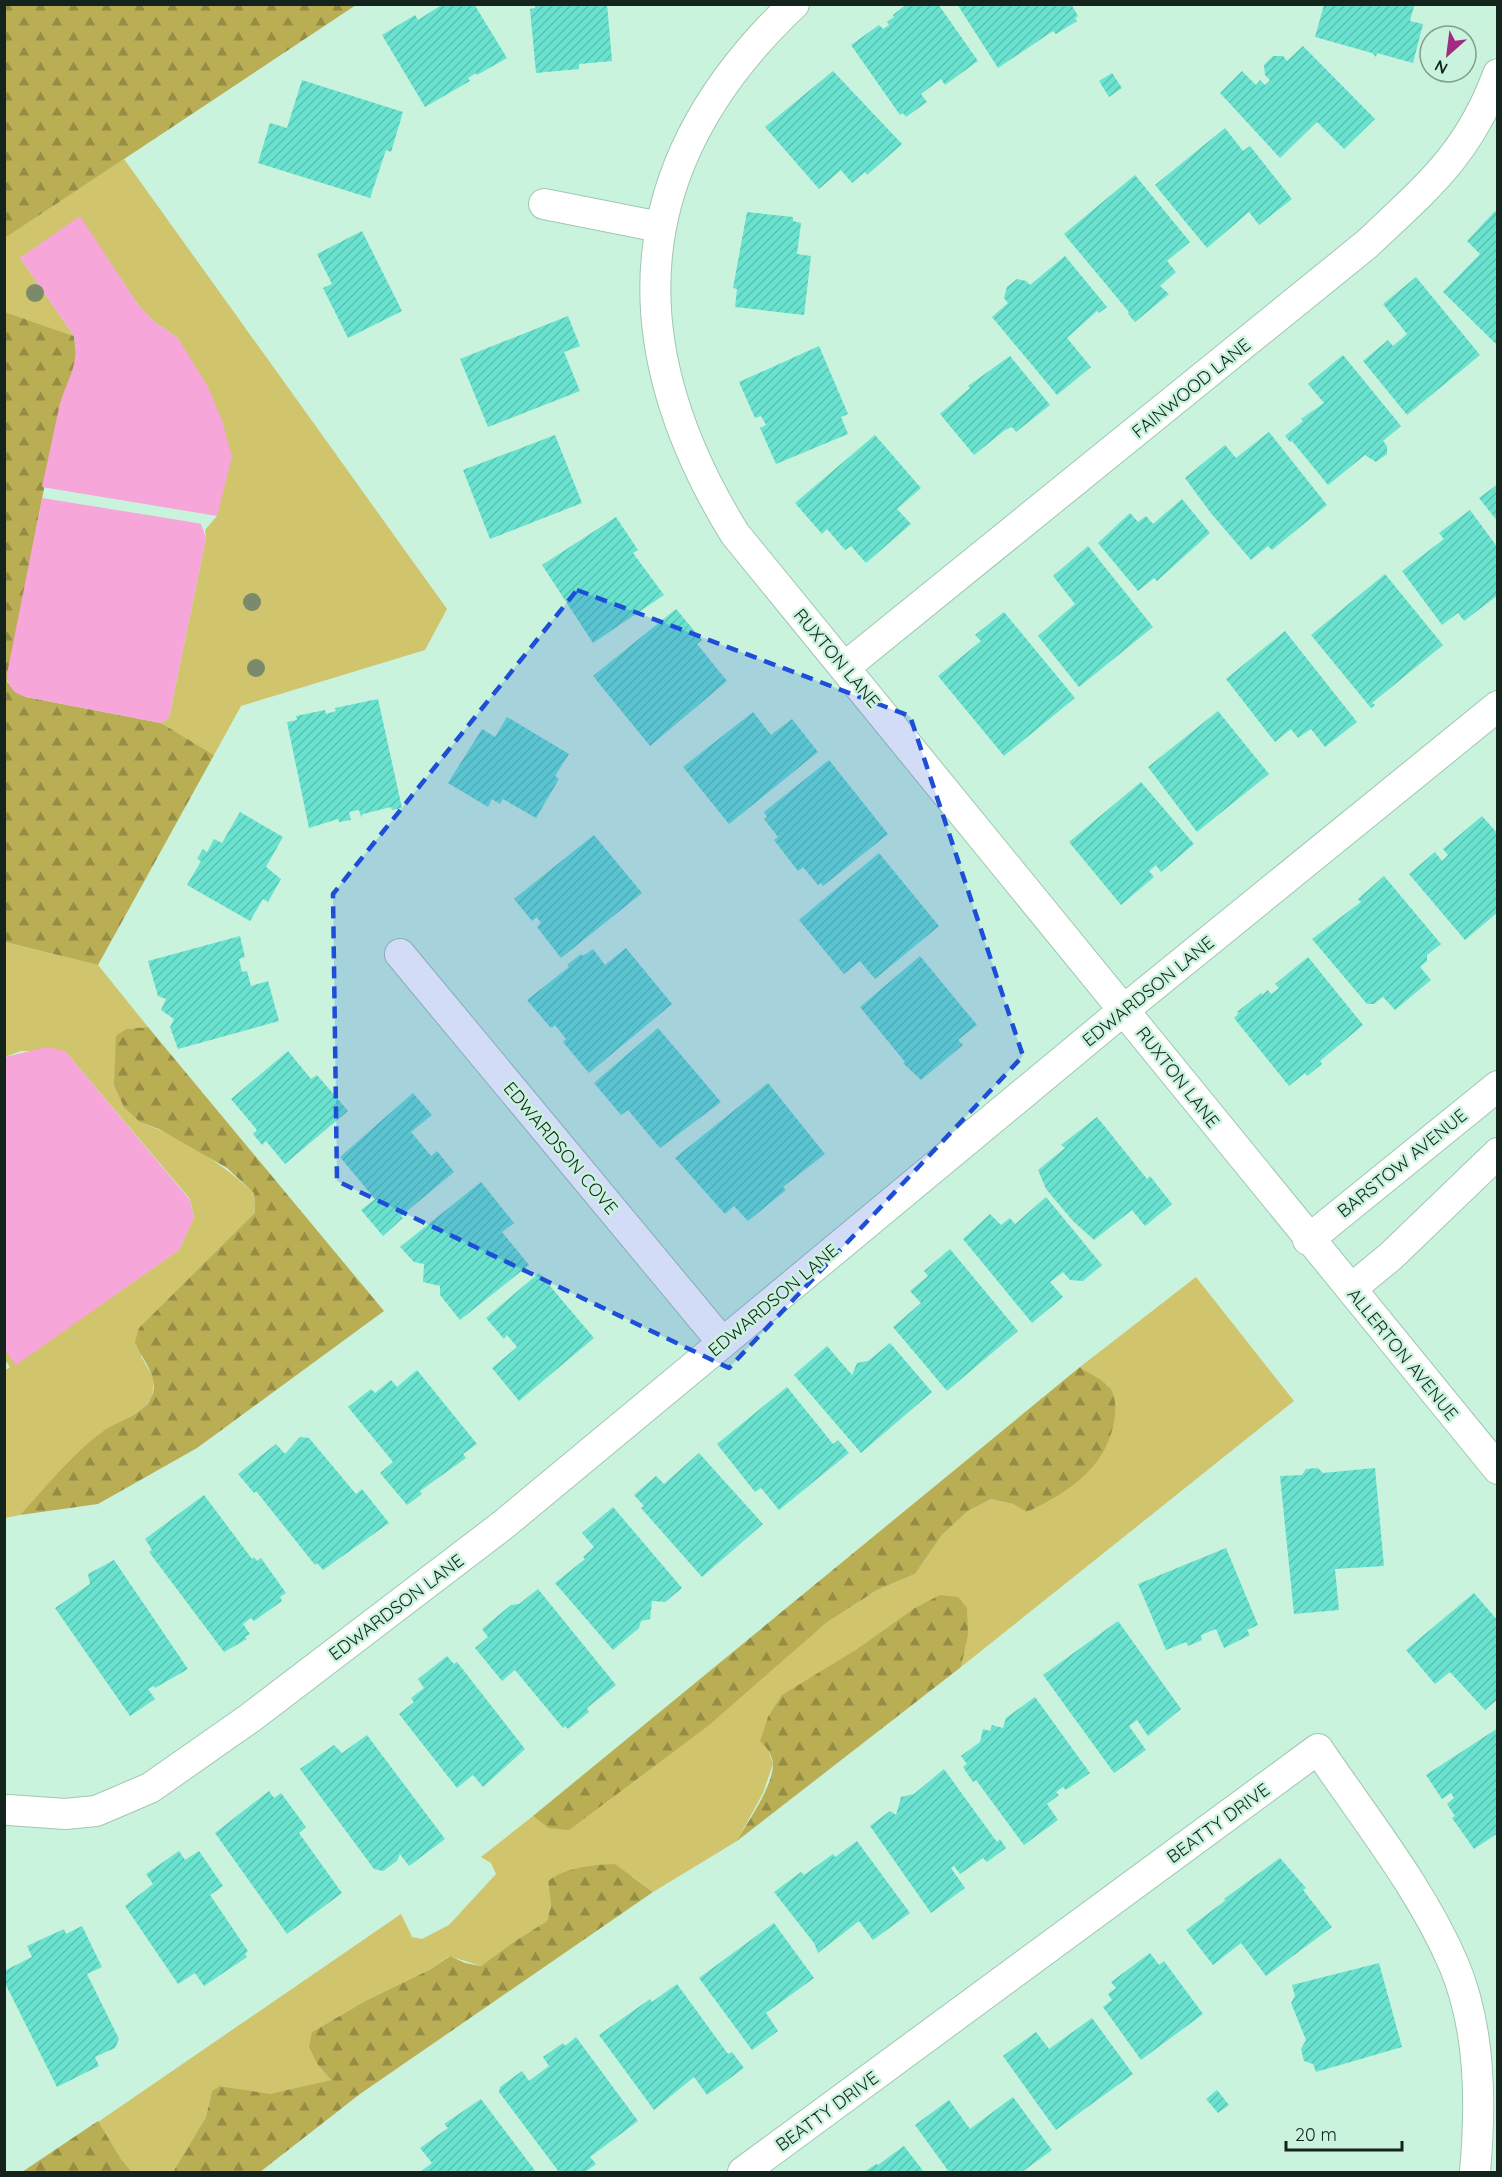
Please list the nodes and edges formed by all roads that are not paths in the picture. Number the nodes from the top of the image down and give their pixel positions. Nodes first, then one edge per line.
1 (794, 4) edge
2 (1497, 74) edge
3 (544, 204) dead end
4 (660, 227) junction
5 (845, 667) junction
6 (1497, 706) edge
7 (400, 954) dead end
8 (1125, 1009) junction
9 (1497, 1086) edge
10 (1497, 1153) edge
11 (1308, 1240) junction
12 (1351, 1290) junction
13 (722, 1342) junction
14 (1497, 1469) edge
15 (9, 1810) dead end
16 (743, 2172) edge
17 (1475, 2172) edge

1 - 4 street, RUXTON LANE
2 - 5 street, FAINWOOD LANE
3 - 4 street
4 - 5 street, RUXTON LANE
5 - 8 street, RUXTON LANE
6 - 8 street, EDWARDSON LANE
7 - 13 street, EDWARDSON COVE
8 - 11 street, RUXTON LANE
8 - 13 street, EDWARDSON LANE
9 - 11 street, BARSTOW AVENUE
10 - 12 street
11 - 12 street, ALLERTON AVENUE
12 - 14 street, ALLERTON AVENUE
13 - 15 street, EDWARDSON LANE
16 - 17 street, BEATTY DRIVE

